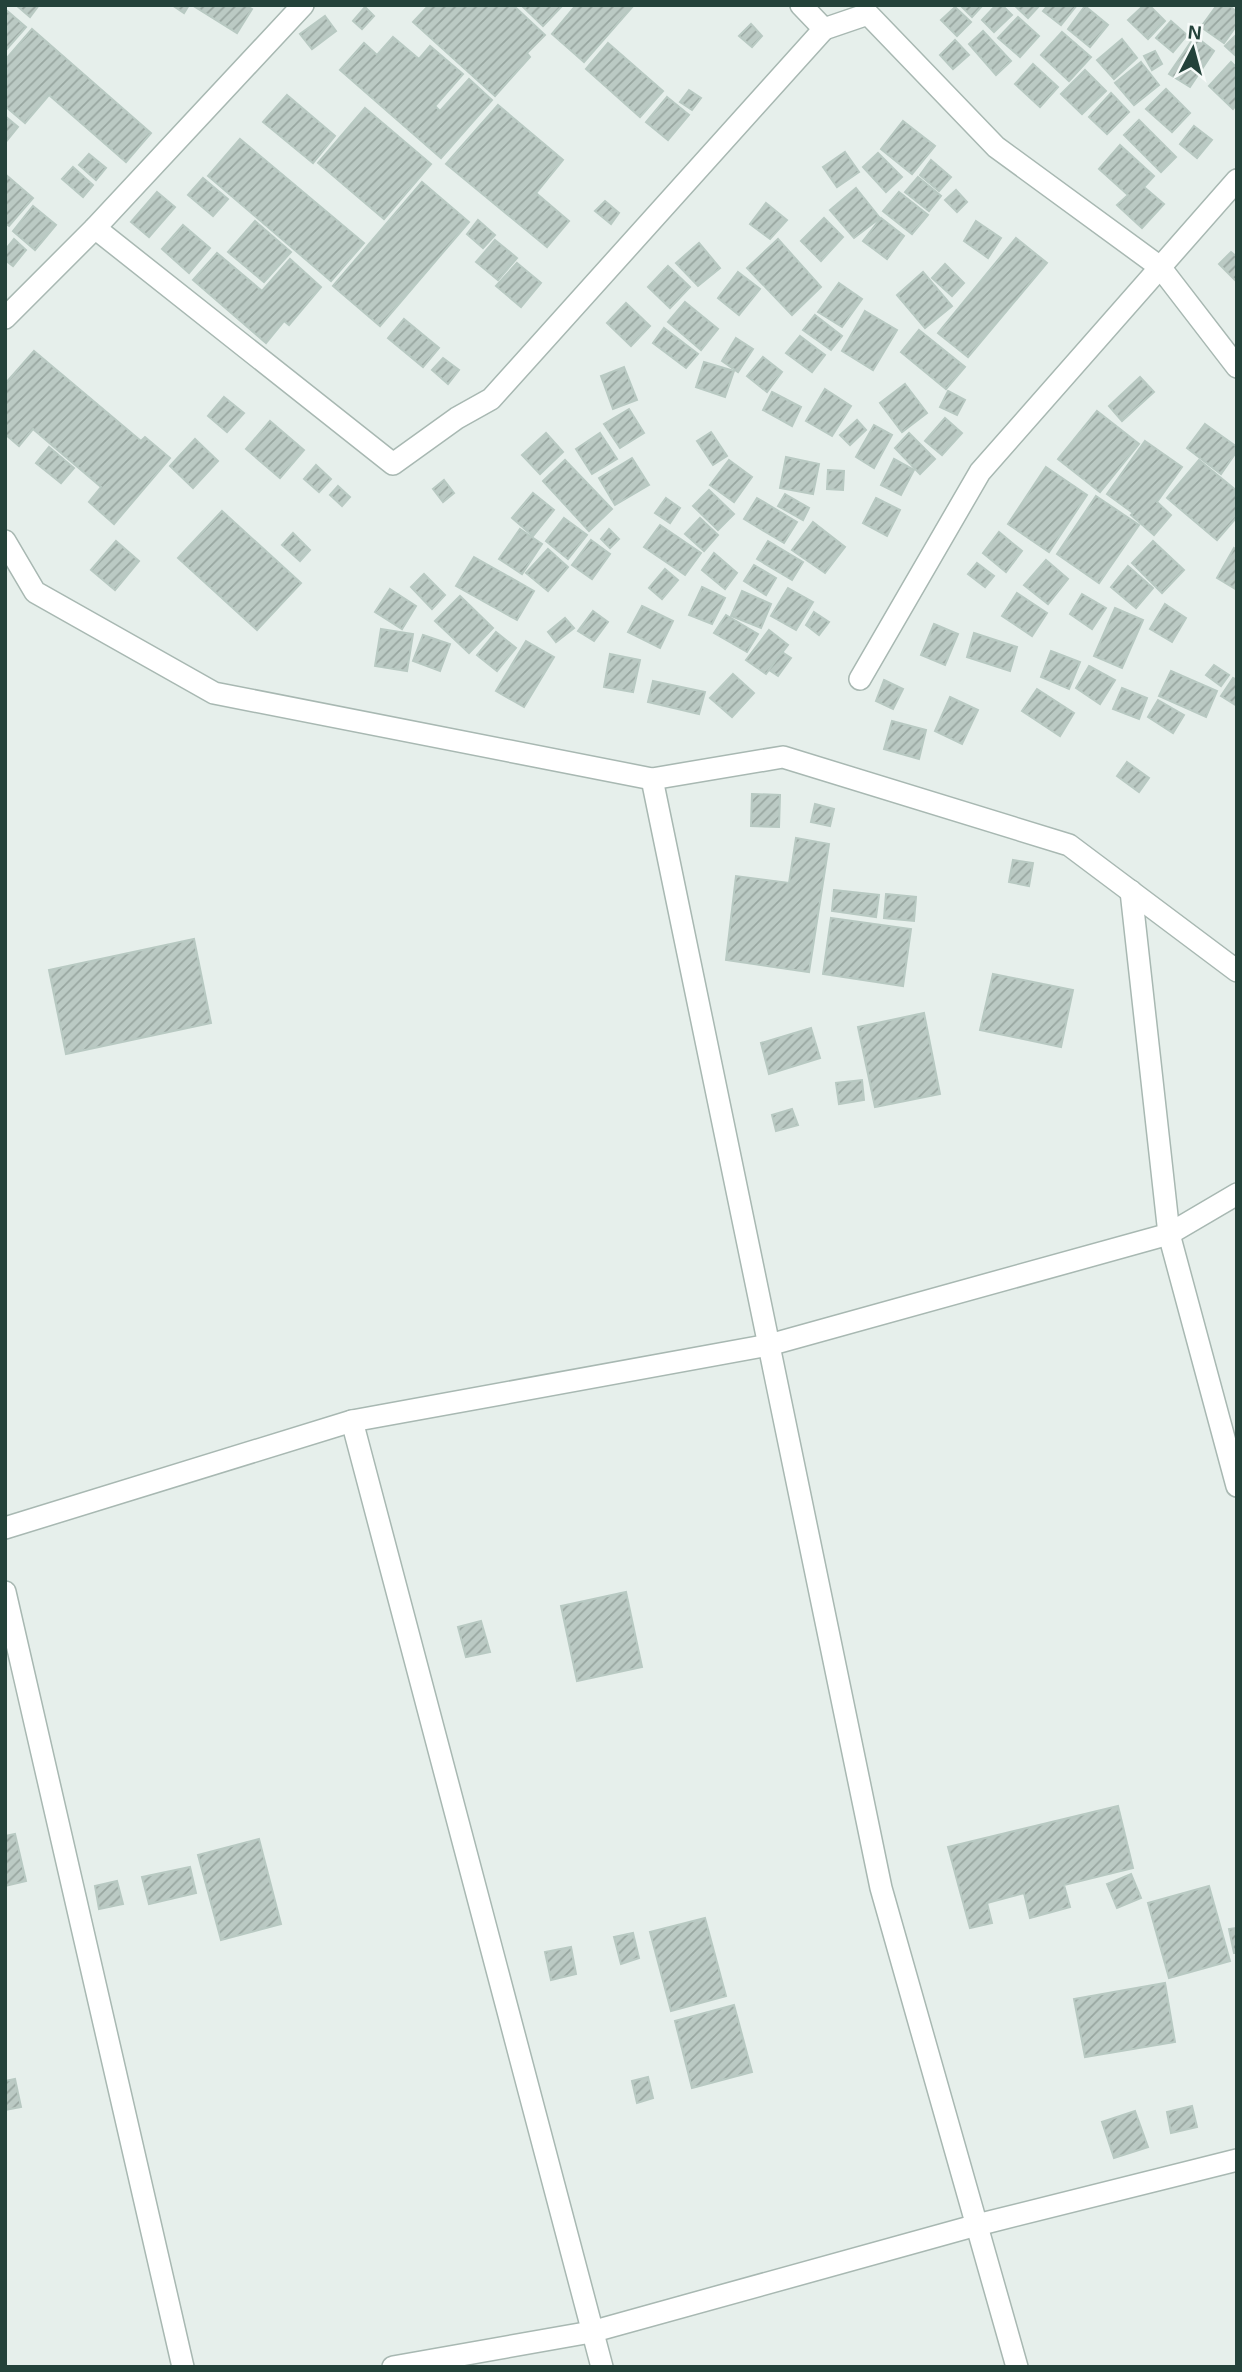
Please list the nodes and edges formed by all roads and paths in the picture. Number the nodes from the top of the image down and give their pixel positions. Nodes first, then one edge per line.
1 (303, 5) edge
2 (801, 5) edge
3 (872, 10) edge
4 (824, 29) junction
5 (1237, 180) edge
6 (95, 228) junction
7 (1160, 267) junction
8 (5, 318) edge
9 (1237, 368) edge
10 (5, 541) edge
11 (860, 679) dead end
12 (652, 779) junction
13 (1131, 891) junction
14 (1237, 971) edge
15 (1237, 1194) edge
16 (1169, 1234) junction
17 (769, 1345) junction
18 (352, 1421) junction
19 (1237, 1486) edge
20 (5, 1528) edge
21 (5, 1592) edge
22 (1237, 2160) edge
23 (977, 2225) junction
24 (591, 2332) junction
25 (183, 2367) edge
26 (393, 2367) edge
27 (602, 2367) edge
28 (1017, 2367) edge

1 - 6 street
2 - 4 street
3 - 4 street
3 - 7 street
4 - 6 street
5 - 7 street
6 - 8 street
7 - 9 street
7 - 11 street
10 - 12 street
12 - 13 street
12 - 17 street
13 - 14 street
13 - 16 street
15 - 16 street
16 - 17 street
16 - 19 street
17 - 18 street
17 - 23 street
18 - 20 street
18 - 24 street
21 - 25 street
22 - 23 street
23 - 24 street
23 - 28 street
24 - 26 street
24 - 27 street

